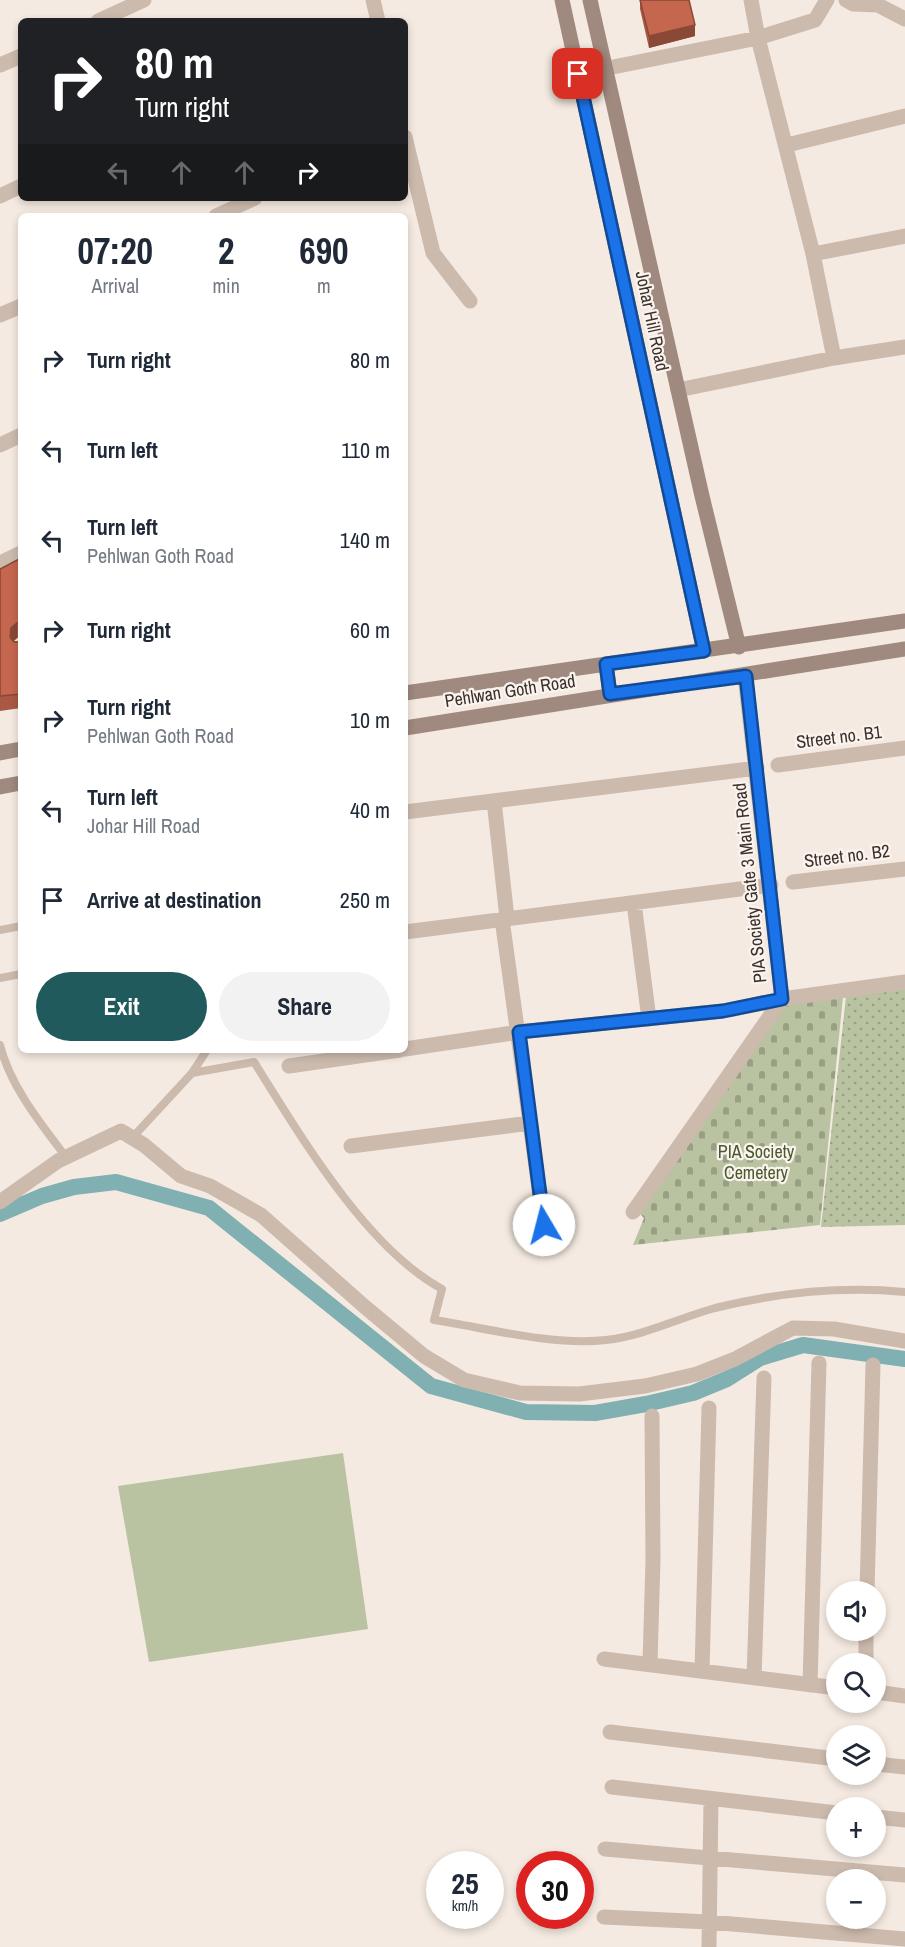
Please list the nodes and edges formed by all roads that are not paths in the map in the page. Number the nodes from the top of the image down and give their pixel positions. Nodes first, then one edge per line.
1 (144, 0) edge
2 (373, 0) edge
3 (562, 0) edge
4 (590, 0) edge
5 (751, 0) edge
6 (827, 0) edge
7 (846, 0) edge
8 (105, 18) edge
9 (377, 18) edge
10 (905, 18) edge
11 (758, 38) junction
12 (18, 57) edge
13 (0, 65) edge
14 (605, 68) junction
15 (578, 74) junction
16 (905, 116) edge
17 (787, 145) junction
18 (408, 150) edge
19 (18, 187) edge
20 (0, 196) edge
21 (248, 201) edge
22 (222, 213) edge
23 (905, 236) edge
24 (813, 254) junction
25 (470, 301) dead end
26 (18, 307) edge
27 (0, 315) edge
28 (905, 348) edge
29 (834, 358) junction
30 (678, 390) junction
31 (18, 436) edge
32 (0, 445) edge
33 (18, 555) edge
34 (0, 563) edge
35 (905, 621) edge
36 (840, 631) junction
37 (740, 646) junction
38 (905, 649) edge
39 (704, 651) junction
40 (844, 659) junction
41 (606, 664) junction
42 (746, 676) junction
43 (408, 693) edge
44 (610, 694) junction
45 (408, 728) edge
46 (905, 748) edge
47 (18, 750) edge
48 (0, 753) edge
49 (778, 765) dead end
50 (757, 768) junction
51 (18, 784) edge
52 (0, 787) edge
53 (494, 801) junction
54 (408, 812) edge
55 (905, 869) edge
56 (794, 882) dead end
57 (771, 885) junction
58 (634, 903) junction
59 (504, 919) junction
60 (18, 927) edge
61 (0, 930) edge
62 (408, 932) edge
63 (18, 975) edge
64 (0, 978) edge
65 (905, 982) edge
66 (782, 999) junction
67 (649, 1019) junction
68 (519, 1032) junction
69 (0, 1045) edge
70 (408, 1049) edge
71 (205, 1053) edge
72 (379, 1053) edge
73 (289, 1066) dead end
74 (192, 1073) junction
75 (530, 1123) junction
76 (132, 1138) junction
77 (351, 1146) dead end
78 (66, 1157) junction
79 (0, 1202) edge
80 (633, 1212) dead end
81 (544, 1225) dead end
82 (905, 1292) edge
83 (905, 1341) edge
84 (819, 1363) dead end
85 (873, 1365) dead end
86 (764, 1378) dead end
87 (709, 1408) dead end
88 (652, 1416) dead end
89 (867, 1581) edge
90 (604, 1659) dead end
91 (650, 1663) junction
92 (702, 1671) junction
93 (754, 1678) junction
94 (810, 1684) junction
95 (826, 1686) edge
96 (886, 1693) edge
97 (905, 1696) edge
98 (610, 1732) dead end
99 (826, 1758) edge
100 (886, 1765) edge
101 (905, 1767) edge
102 (612, 1787) dead end
103 (711, 1800) junction
104 (826, 1812) edge
105 (886, 1818) edge
106 (905, 1820) edge
107 (605, 1849) dead end
108 (711, 1857) junction
109 (905, 1875) edge
110 (604, 1917) dead end
111 (709, 1923) junction
112 (905, 1939) edge
113 (709, 1947) edge

1 - 8 street
2 - 9 street
3 - 15 street, Johar Hill Road
4 - 14 street
5 - 11 street
6 - 11 street
7 - 10 street
11 - 14 street
11 - 17 street
12 - 13 street
14 - 15 street
14 - 30 street
15 - 39 street, Johar Hill Road
16 - 17 street
17 - 24 street
18 - 25 street
19 - 20 street
21 - 22 street
23 - 24 street
24 - 29 street
26 - 27 street
28 - 29 street
29 - 30 street
30 - 37 street
31 - 32 street
33 - 34 street
35 - 36 street, Pehlwan Goth Road
36 - 37 street, Pehlwan Goth Road
36 - 40 street
37 - 39 street, Pehlwan Goth Road
38 - 40 street, Pehlwan Goth Road
39 - 41 street, Pehlwan Goth Road
40 - 42 street, Pehlwan Goth Road
41 - 43 street, Pehlwan Goth Road
41 - 44 street
42 - 44 street, Pehlwan Goth Road
42 - 50 street, PIA Society Gate 3 Main Road
44 - 45 street, Pehlwan Goth Road
46 - 49 street, Street no. B1
47 - 48 street
50 - 53 street
50 - 57 street, PIA Society Gate 3 Main Road
51 - 52 street
53 - 54 street
53 - 59 street
55 - 56 street, Street no. B2
57 - 58 street
57 - 66 street, PIA Society Gate 3 Main Road
58 - 59 street
58 - 67 street
59 - 62 street
59 - 68 street
60 - 61 lane
63 - 64 lane
65 - 66 street, PIA Society Gate 3 Main Road
66 - 67 street
66 - 80 street
67 - 68 street
68 - 70 street
68 - 75 street
69 - 78 lane
71 - 74 lane
72 - 73 street
74 - 76 lane
74 - 82 lane
75 - 77 street
75 - 81 street
76 - 78 street
76 - 83 street
78 - 79 street
84 - 94 street
85 - 89 street
86 - 93 street
87 - 92 street
88 - 91 street
90 - 91 street
91 - 92 street
92 - 93 street
93 - 94 street
94 - 95 street
96 - 97 street
98 - 99 street
100 - 101 street
102 - 103 street
103 - 104 street
103 - 108 street
105 - 106 street
107 - 108 street
108 - 109 street
108 - 111 street
110 - 111 street
111 - 112 street
111 - 113 street

